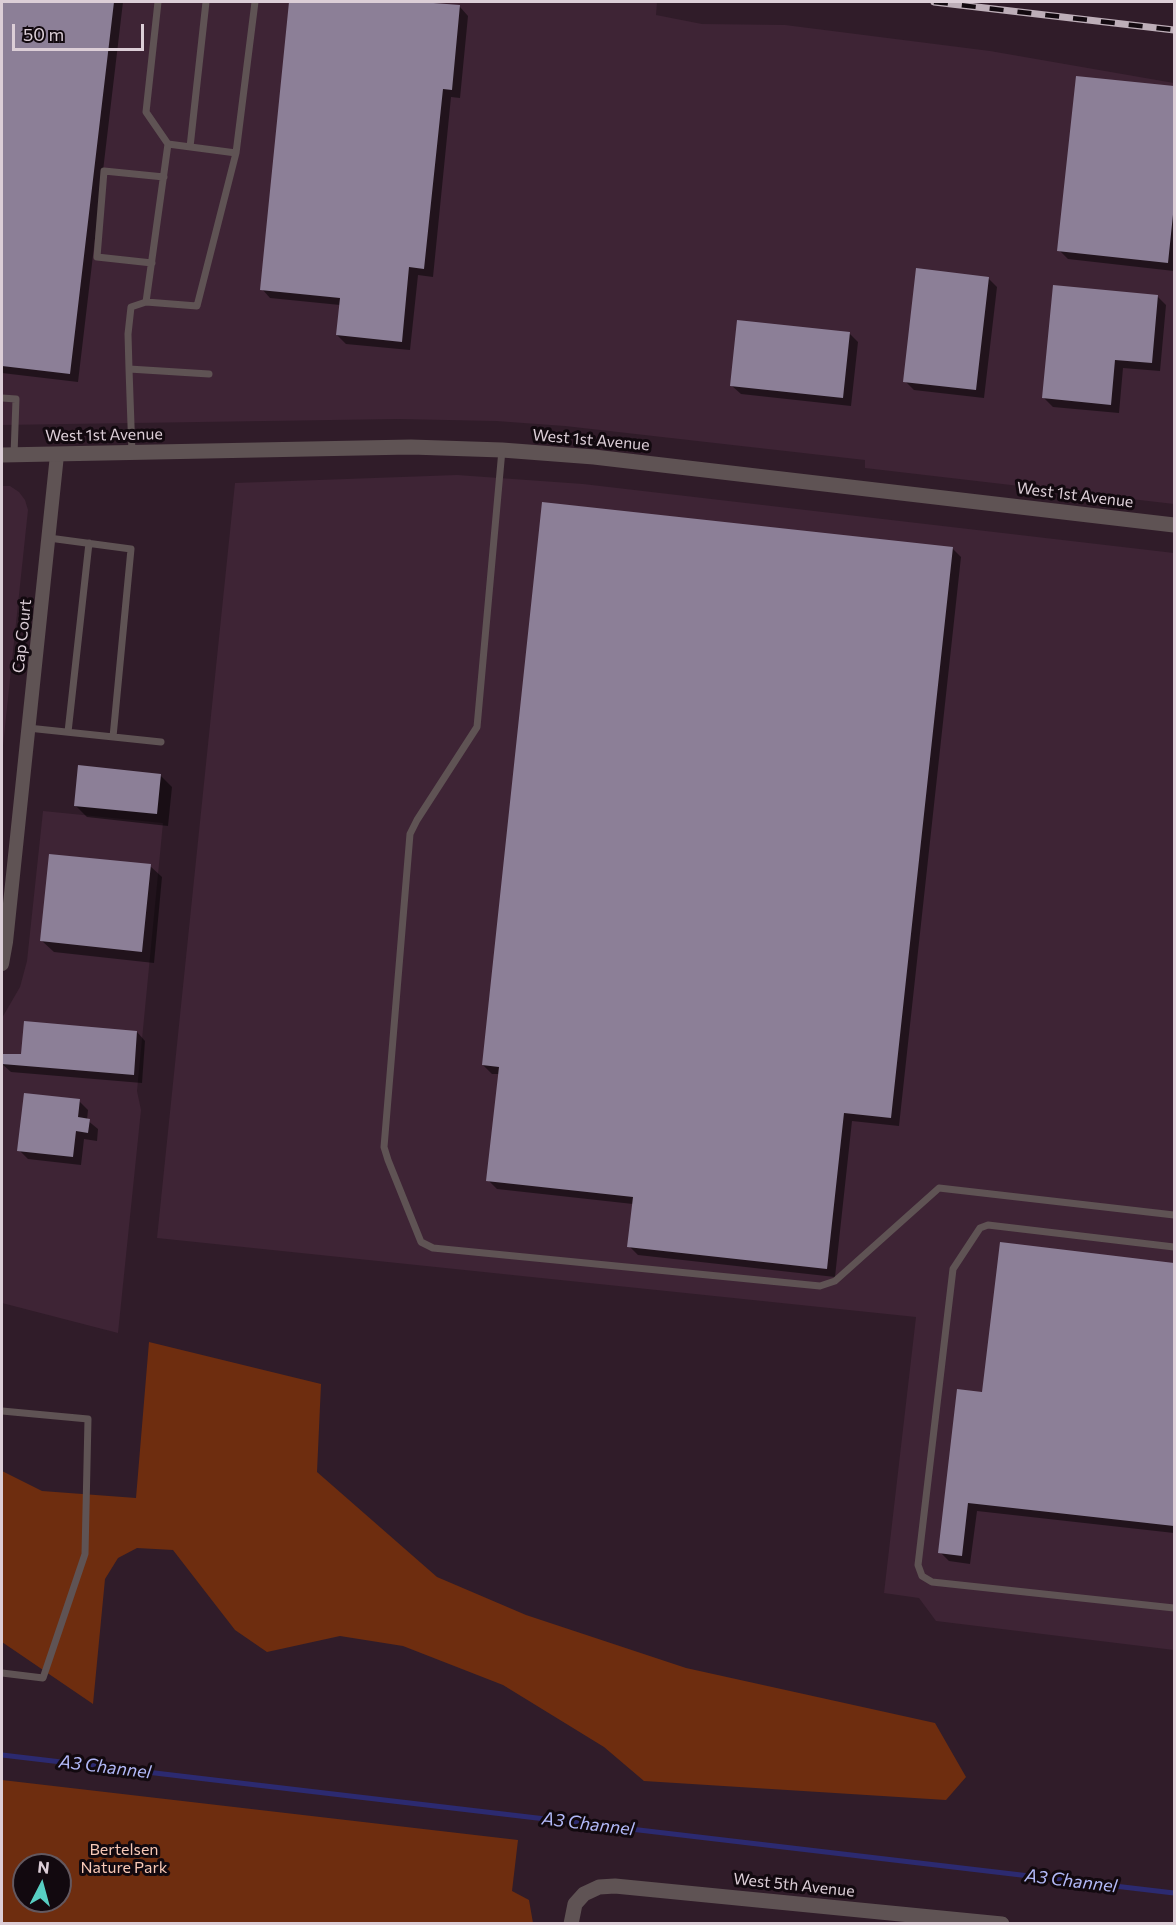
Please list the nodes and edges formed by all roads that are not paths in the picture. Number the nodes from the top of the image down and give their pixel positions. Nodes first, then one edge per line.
1 (158, 2) edge
2 (206, 2) edge
3 (255, 2) edge
4 (168, 144) junction
5 (190, 147) junction
6 (236, 153) junction
7 (164, 177) junction
8 (152, 263) junction
9 (146, 302) junction
10 (129, 369) junction
11 (209, 374) dead end
12 (2, 398) edge
13 (502, 450) junction
14 (132, 453) junction
15 (8, 454) edge
16 (57, 455) junction
17 (1174, 525) edge
18 (49, 538) junction
19 (89, 543) junction
20 (28, 728) junction
21 (68, 732) junction
22 (113, 737) junction
23 (161, 742) dead end
24 (2, 964) edge
25 (1174, 1215) edge
26 (1174, 1247) edge
27 (2, 1411) edge
28 (1174, 1608) edge
29 (2, 1673) edge
30 (571, 1923) edge
31 (1002, 1923) edge

1 - 4 lane
2 - 5 lane
3 - 6 lane
4 - 5 lane
4 - 7 lane
5 - 6 lane
6 - 9 lane
7 - 8 lane
7 - 8 lane
8 - 9 lane
9 - 10 lane
10 - 11 lane
10 - 14 lane
12 - 15 lane
13 - 14 street, West 1st Avenue
13 - 17 street, West 1st Avenue
13 - 25 lane
14 - 16 street, West 1st Avenue
15 - 16 street, West 1st Avenue
16 - 18 street, Cap Court
18 - 19 lane
18 - 20 street, Cap Court
19 - 21 lane
19 - 22 lane
20 - 21 lane
20 - 24 street, Cap Court
21 - 22 lane
22 - 23 lane
26 - 28 lane
27 - 29 lane
30 - 31 street, West 5th Avenue

